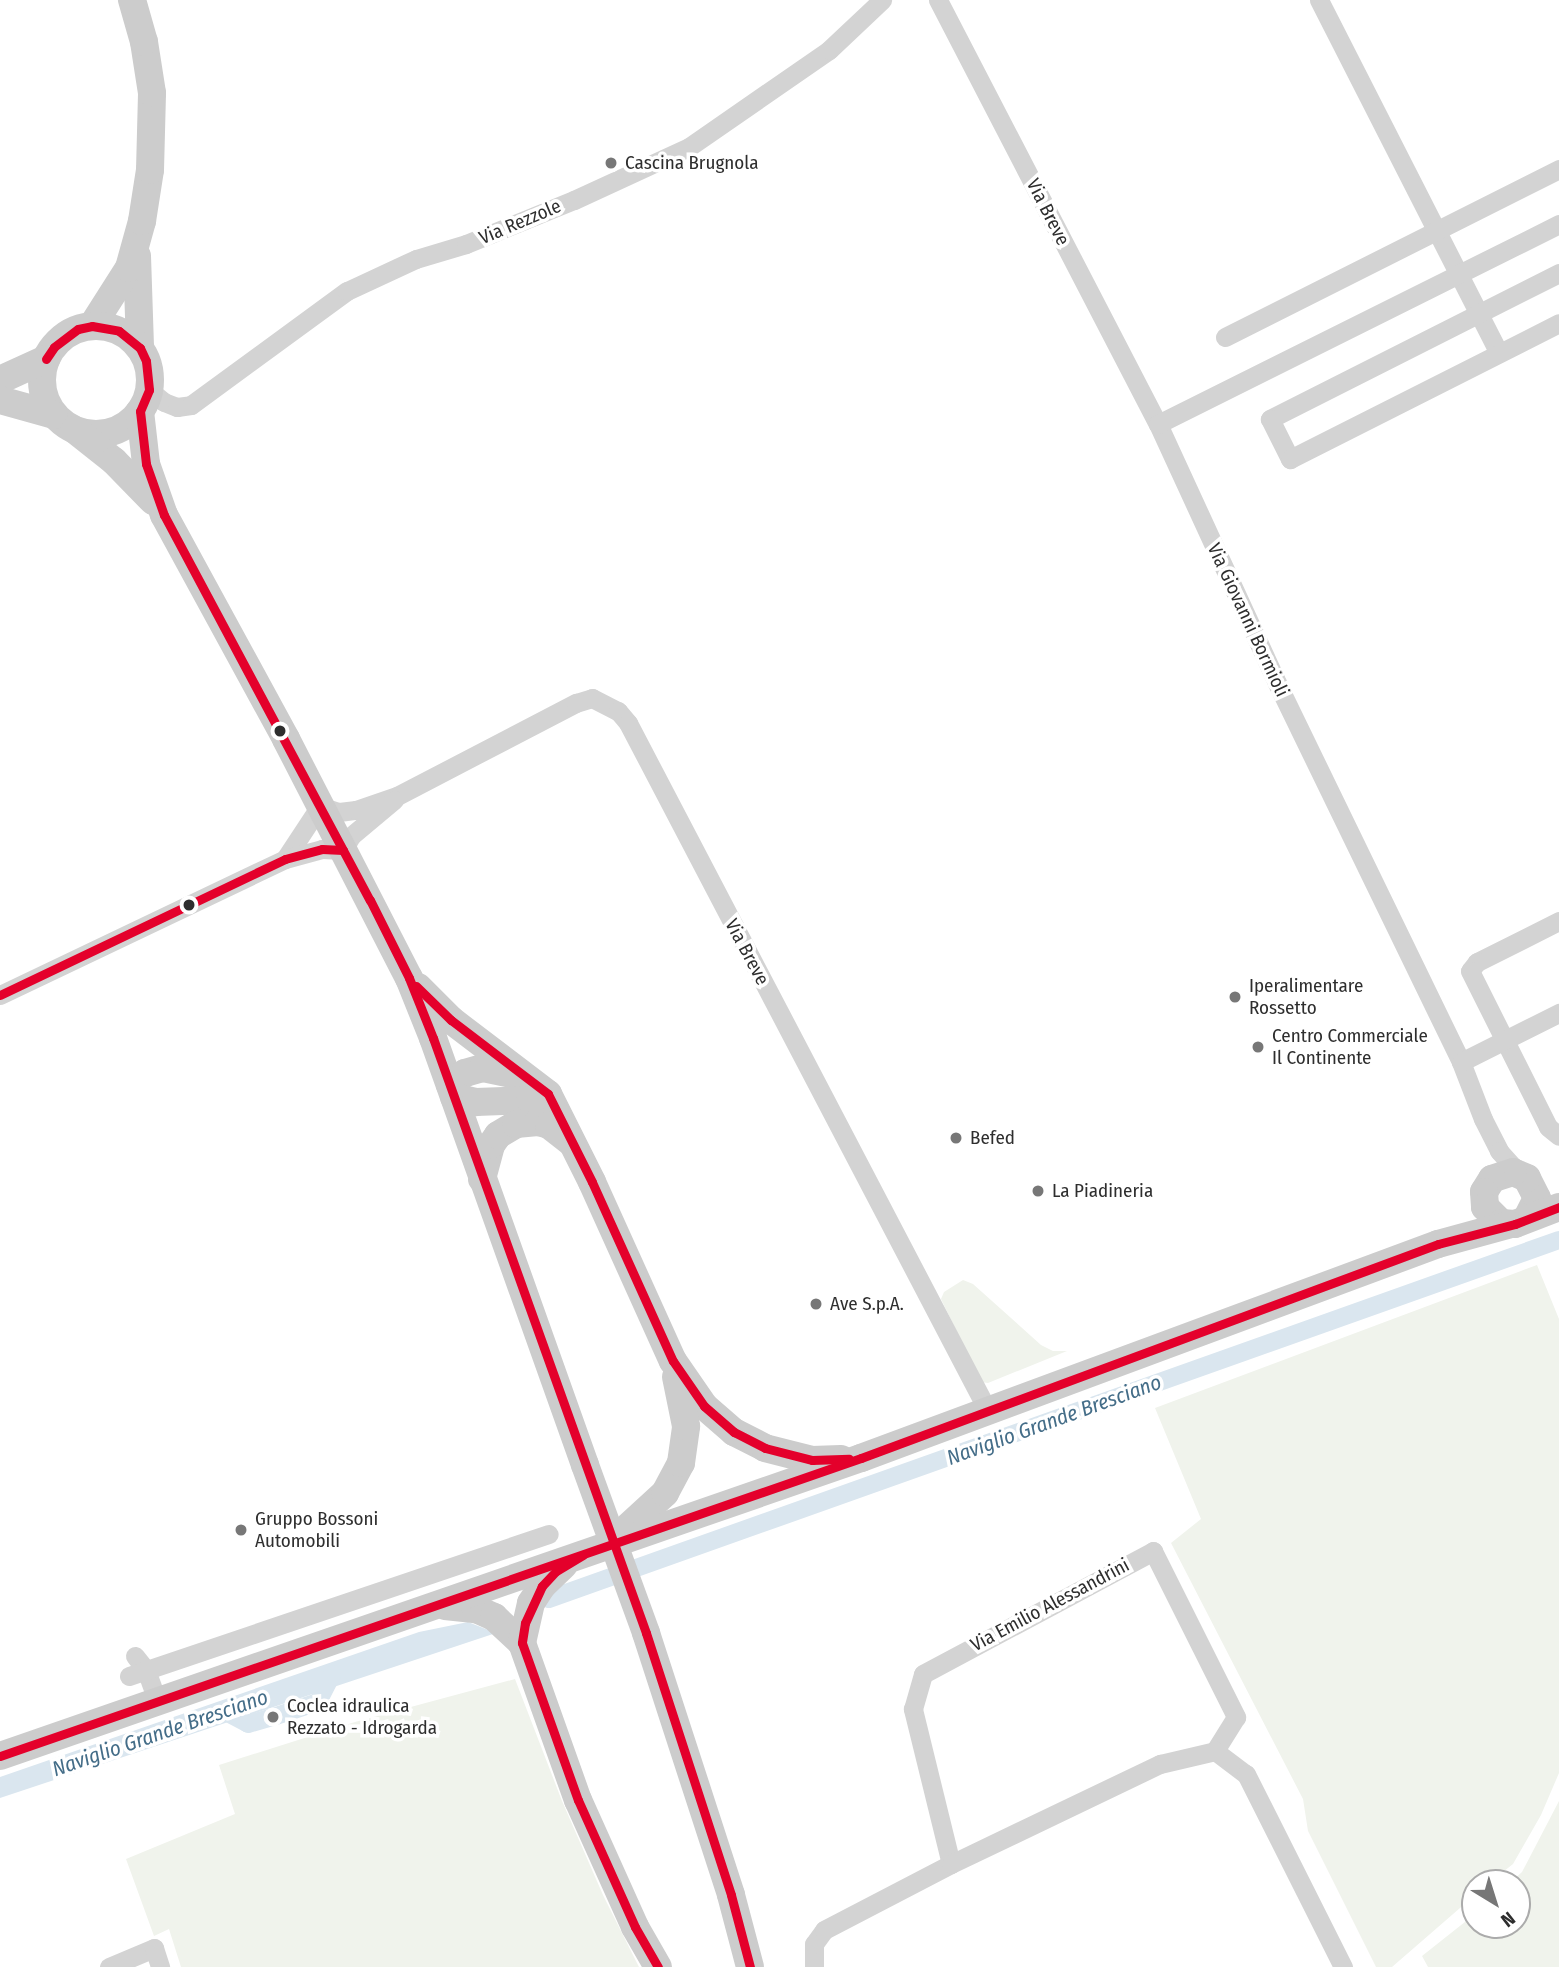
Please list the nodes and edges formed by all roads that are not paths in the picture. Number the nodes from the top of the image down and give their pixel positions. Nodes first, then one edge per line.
1 (132, 0) edge
2 (882, 0) edge
3 (938, 0) edge
4 (1320, 0) edge
5 (1559, 169) edge
6 (1559, 225) edge
7 (1436, 231) junction
8 (137, 246) junction
9 (1457, 273) junction
10 (1559, 273) edge
11 (1478, 314) junction
12 (1559, 323) edge
13 (92, 326) junction
14 (1225, 337) dead end
15 (139, 348) junction
16 (1499, 353) junction
17 (46, 359) junction
18 (0, 380) edge
19 (0, 400) edge
20 (145, 400) junction
21 (65, 422) junction
22 (1157, 424) junction
23 (164, 514) junction
24 (397, 796) junction
25 (320, 806) junction
26 (343, 849) junction
27 (285, 859) junction
28 (1559, 921) edge
29 (409, 978) junction
30 (0, 995) edge
31 (1559, 1013) edge
32 (1504, 1040) junction
33 (1461, 1062) junction
34 (528, 1077) junction
35 (452, 1091) junction
36 (1483, 1119) junction
37 (568, 1133) junction
38 (1559, 1136) edge
39 (482, 1179) junction
40 (1537, 1180) edge
41 (1485, 1193) junction
42 (1559, 1207) edge
43 (1518, 1222) junction
44 (1438, 1244) junction
45 (673, 1361) junction
46 (989, 1413) junction
47 (861, 1458) junction
48 (549, 1534) dead end
49 (587, 1553) junction
50 (435, 1606) junction
51 (234, 1640) junction
52 (522, 1643) junction
53 (244, 1672) junction
54 (158, 1701) junction
55 (1215, 1751) junction
56 (0, 1756) edge
57 (951, 1864) junction
58 (744, 1963) edge
59 (109, 1967) edge
60 (160, 1967) edge
61 (658, 1967) edge
62 (814, 1967) edge
63 (1343, 1967) edge

1 - 8 street
2 - 20 street, Via Rezzole
3 - 22 street, Via Breve
4 - 7 street
5 - 7 street
6 - 9 street
7 - 9 street
7 - 14 street
8 - 13 street
8 - 15 street
9 - 11 street
9 - 22 street
10 - 11 street
11 - 16 street
11 - 16 street
12 - 16 street
13 - 15 street
13 - 17 street
15 - 20 street
17 - 18 street
17 - 21 street
19 - 21 street
20 - 21 street
20 - 23 street
21 - 23 street
22 - 33 street, Via Giovanni Bormioli
23 - 25 street
24 - 25 street
24 - 26 street
24 - 46 street, Via Breve
25 - 26 street
25 - 27 street
26 - 27 street
26 - 29 street
27 - 30 street
28 - 32 street
29 - 34 street
29 - 35 street
31 - 32 street
32 - 33 street
32 - 38 street
33 - 36 street, Via Giovanni Bormioli
34 - 35 street
34 - 37 street
35 - 37 street
35 - 39 street
36 - 40 street
36 - 41 street
37 - 39 street
37 - 45 street
39 - 58 street, bridge
40 - 41 street
40 - 43 street
41 - 43 street
41 - 44 street
42 - 43 street
43 - 44 street
44 - 46 street
45 - 47 street
45 - 49 street
46 - 47 street
47 - 49 street
48 - 51 street
49 - 50 street
49 - 52 street
50 - 52 street
50 - 53 street
51 - 53 street
51 - 54 street
52 - 61 street
53 - 54 street
54 - 56 street
55 - 57 street
55 - 57 street, Via Emilio Alessandrini
55 - 63 street
57 - 62 street
59 - 60 street

